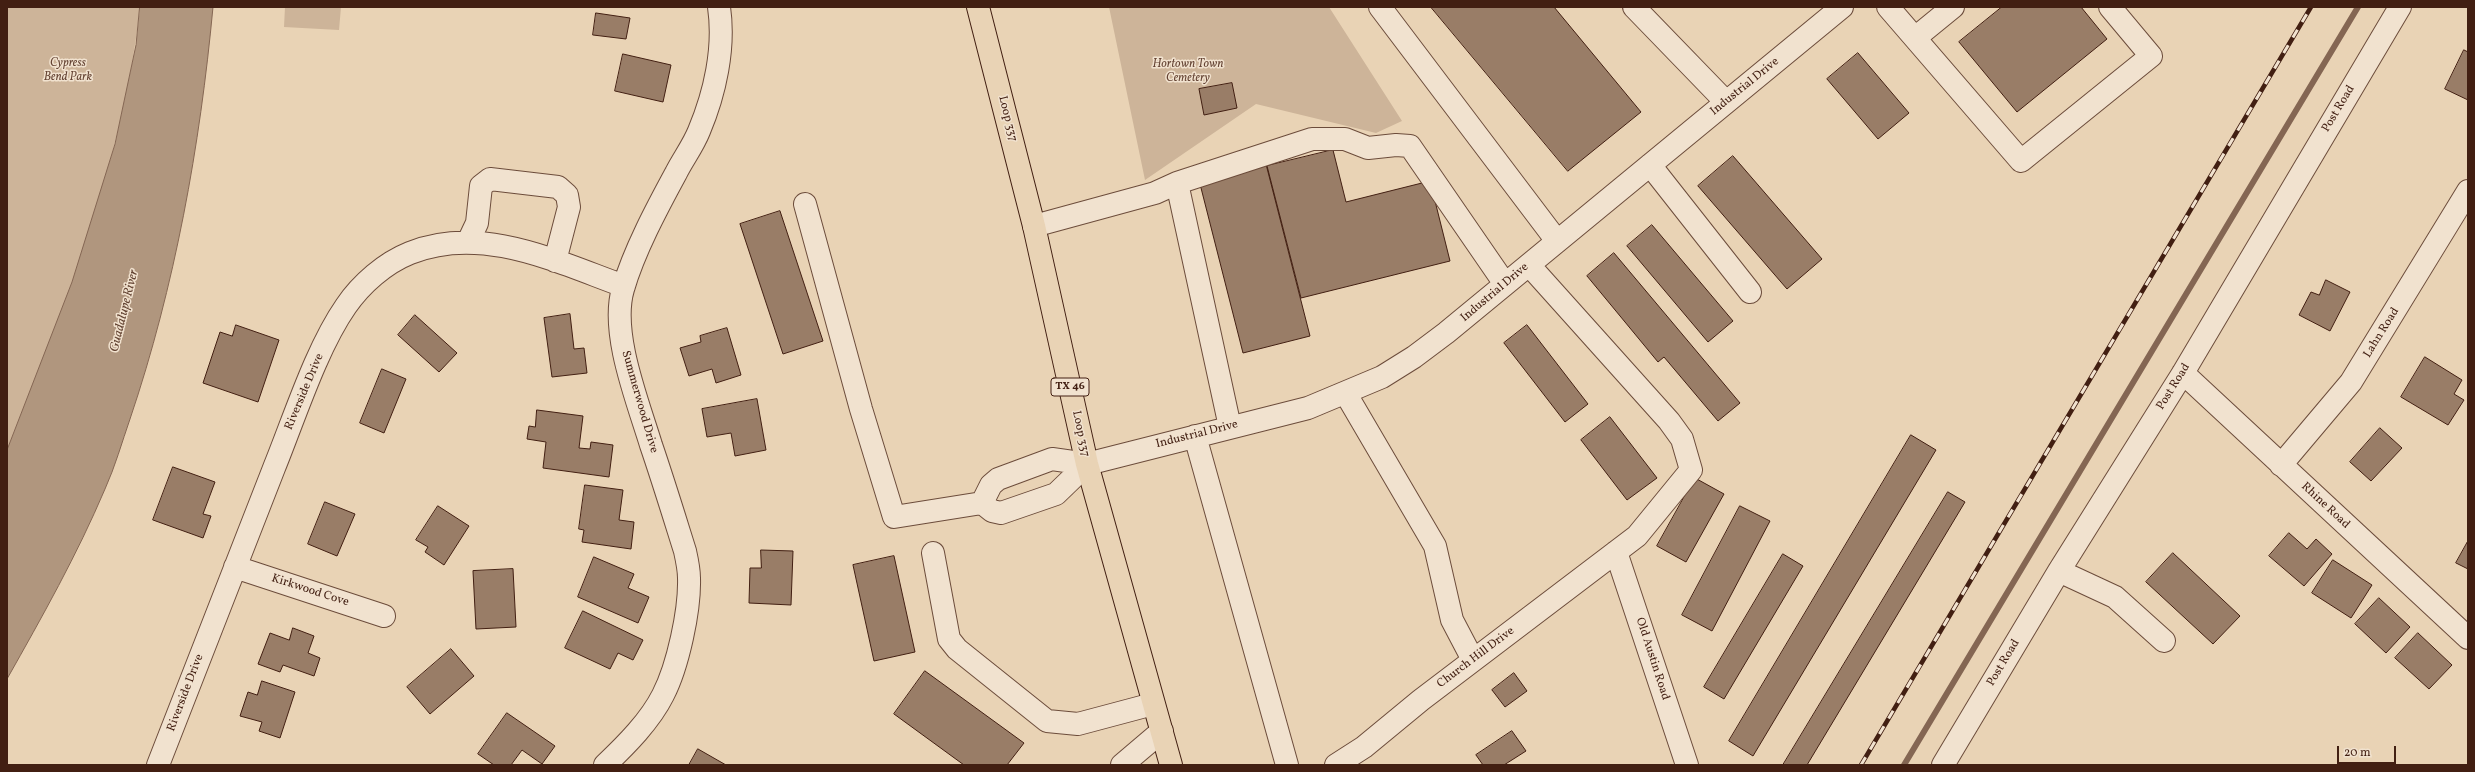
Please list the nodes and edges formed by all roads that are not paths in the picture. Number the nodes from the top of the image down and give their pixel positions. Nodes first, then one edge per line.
1 (719, 7) edge
2 (978, 7) edge
3 (1380, 7) edge
4 (1634, 7) edge
5 (1842, 7) edge
6 (1888, 7) edge
7 (1953, 7) edge
8 (2110, 7) edge
9 (2400, 7) edge
10 (1915, 38) junction
11 (1726, 102) junction
12 (1650, 164) junction
13 (1177, 183) junction
14 (2468, 191) edge
15 (805, 204) dead end
16 (1034, 226) junction
17 (1557, 241) junction
18 (468, 242) junction
19 (555, 261) junction
20 (1529, 265) junction
21 (1505, 284) junction
22 (624, 286) junction
23 (1750, 292) dead end
24 (2183, 373) junction
25 (1346, 394) junction
26 (1230, 427) junction
27 (1195, 436) junction
28 (1086, 464) junction
29 (2281, 465) junction
30 (982, 503) junction
31 (1616, 552) junction
32 (934, 553) dead end
33 (236, 567) junction
34 (2059, 571) junction
35 (384, 616) dead end
36 (2468, 638) edge
37 (2164, 641) dead end
38 (1473, 660) junction
39 (1153, 704) junction
40 (1162, 731) junction
41 (158, 765) edge
42 (605, 765) edge
43 (1122, 765) edge
44 (1171, 765) edge
45 (1287, 765) edge
46 (1336, 765) edge
47 (1687, 765) edge
48 (1943, 765) edge

1 - 22 street, Summerwood Drive
2 - 16 main road, Loop 337 / TX 46
3 - 17 street
4 - 11 street
5 - 11 street, Industrial Drive
6 - 10 street
7 - 10 street
8 - 10 street
9 - 24 street, Post Road
11 - 12 street, Industrial Drive
12 - 17 street, Industrial Drive
12 - 23 street
13 - 16 street
13 - 21 street
13 - 26 street
14 - 29 street, Lahn Road
15 - 30 street
16 - 28 main road, Loop 337 / TX 46
17 - 20 street, Industrial Drive
18 - 19 street, Riverside Drive
18 - 19 street
18 - 33 street, Riverside Drive
19 - 22 street, Riverside Drive
20 - 21 street, Industrial Drive
20 - 31 street, Church Hill Drive
21 - 25 street, Industrial Drive
22 - 42 street, Summerwood Drive
24 - 29 street, Rhine Road
24 - 34 street, Post Road
25 - 26 street, Industrial Drive
25 - 38 street
26 - 27 street, Industrial Drive
27 - 28 street, Industrial Drive
27 - 45 street
28 - 30 street
28 - 30 street
28 - 39 main road, Loop 337 / TX 46
29 - 36 street, Rhine Road
31 - 38 street, Church Hill Drive
31 - 47 street, Old Austin Road
32 - 39 street
33 - 35 street, Kirkwood Cove
33 - 41 street, Riverside Drive
34 - 37 street
34 - 48 street, Post Road
38 - 46 street, Church Hill Drive
39 - 40 main road, Loop 337 / TX 46
40 - 43 street
40 - 44 main road, Loop 337 / TX 46

